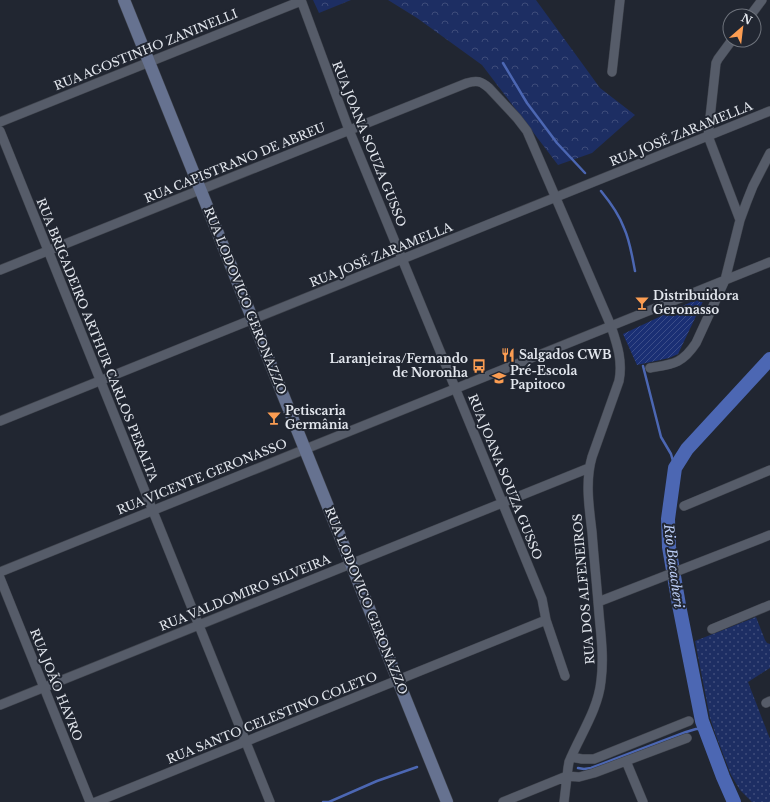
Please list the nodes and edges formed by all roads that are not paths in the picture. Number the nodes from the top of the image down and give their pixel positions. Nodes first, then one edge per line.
1 (124, 0) edge
2 (301, 0) edge
3 (620, 0) edge
4 (726, 48) edge
5 (149, 62) junction
6 (612, 72) dead end
7 (770, 111) edge
8 (0, 122) edge
9 (349, 130) junction
10 (0, 131) edge
11 (708, 136) junction
12 (770, 153) edge
13 (200, 190) junction
14 (556, 197) junction
15 (740, 220) junction
16 (48, 250) junction
17 (402, 259) junction
18 (770, 262) edge
19 (0, 270) edge
20 (725, 280) junction
21 (252, 320) junction
22 (611, 326) junction
23 (650, 368) dead end
24 (100, 381) junction
25 (456, 388) junction
26 (0, 421) edge
27 (305, 449) junction
28 (589, 468) junction
29 (770, 470) edge
30 (502, 503) junction
31 (684, 506) dead end
32 (153, 510) junction
33 (770, 535) edge
34 (351, 564) junction
35 (0, 572) edge
36 (0, 578) edge
37 (598, 602) junction
38 (770, 605) edge
39 (546, 620) junction
40 (199, 625) junction
41 (712, 629) dead end
42 (565, 676) dead end
43 (398, 680) junction
44 (44, 687) junction
45 (0, 705) edge
46 (689, 721) dead end
47 (687, 738) dead end
48 (246, 741) junction
49 (571, 757) junction
50 (626, 761) junction
51 (567, 776) junction
52 (90, 802) edge
53 (96, 802) edge
54 (270, 802) edge
55 (447, 802) edge
56 (503, 802) edge
57 (564, 802) edge
58 (642, 802) edge

1 - 5 main road, RUA LODOVICO GERONAZZO
2 - 5 street, RUA AGOSTINHO ZANINELLI
2 - 9 street, RUA JOANA SOUZA GUSSO
3 - 6 street
4 - 11 street
5 - 8 street, RUA AGOSTINHO ZANINELLI
5 - 13 main road, RUA LODOVICO GERONAZZO
7 - 11 street, RUA JOSÉ ZARAMELLA
9 - 13 street, RUA CAPISTRANO DE ABREU
9 - 14 street, RUA CAPISTRANO DE ABREU
9 - 17 street, RUA JOANA SOUZA GUSSO
10 - 16 street, RUA BRIGADEIRO ARTHUR CARLOS PERALTA
11 - 14 street, RUA JOSÉ ZARAMELLA
11 - 15 street
12 - 15 street
13 - 16 street, RUA CAPISTRANO DE ABREU
13 - 21 main road, RUA LODOVICO GERONAZZO
14 - 17 street, RUA JOSÉ ZARAMELLA
14 - 22 street
15 - 20 street
16 - 19 street, RUA CAPISTRANO DE ABREU
16 - 24 street, RUA BRIGADEIRO ARTHUR CARLOS PERALTA
17 - 21 street, RUA JOSÉ ZARAMELLA
17 - 25 street, RUA JOANA SOUZA GUSSO
18 - 20 street, RUA VICENTE GERONASSO
20 - 22 street, RUA VICENTE GERONASSO
20 - 23 street
21 - 24 street, RUA JOSÉ ZARAMELLA
21 - 27 main road, RUA LODOVICO GERONAZZO
22 - 25 street, RUA VICENTE GERONASSO
22 - 28 street, RUA DOS ALFENEIROS
24 - 26 street, RUA JOSÉ ZARAMELLA
24 - 32 street, RUA BRIGADEIRO ARTHUR CARLOS PERALTA
25 - 27 street, RUA VICENTE GERONASSO
25 - 30 street, RUA JOANA SOUZA GUSSO
27 - 32 street, RUA VICENTE GERONASSO
27 - 34 main road, RUA LODOVICO GERONAZZO
28 - 30 street, RUA VALDOMIRO SILVEIRA
28 - 37 street, RUA DOS ALFENEIROS
29 - 31 street
30 - 34 street, RUA VALDOMIRO SILVEIRA
30 - 39 street, RUA JOANA SOUZA GUSSO
32 - 35 street, RUA VICENTE GERONASSO
32 - 40 street, RUA BRIGADEIRO ARTHUR CARLOS PERALTA
33 - 37 street
34 - 40 street, RUA VALDOMIRO SILVEIRA
34 - 43 main road, RUA LODOVICO GERONAZZO
36 - 44 street, RUA JOÃO HAVRO
37 - 49 street, RUA DOS ALFENEIROS
38 - 41 street
39 - 42 street, RUA JOANA SOUZA GUSSO
39 - 43 street, RUA SANTO CELESTINO COLETO
40 - 44 street, RUA VALDOMIRO SILVEIRA
40 - 48 street, RUA BRIGADEIRO ARTHUR CARLOS PERALTA
43 - 48 street, RUA SANTO CELESTINO COLETO
43 - 55 main road, RUA LODOVICO GERONAZZO
44 - 45 street, RUA VALDOMIRO SILVEIRA
44 - 52 street, RUA JOÃO HAVRO
46 - 49 street
47 - 50 street
48 - 53 street, RUA SANTO CELESTINO COLETO
48 - 54 street, RUA BRIGADEIRO ARTHUR CARLOS PERALTA
49 - 51 street, RUA DOS ALFENEIROS
50 - 51 street
50 - 58 street
51 - 56 street
51 - 57 street, RUA DOS ALFENEIROS

